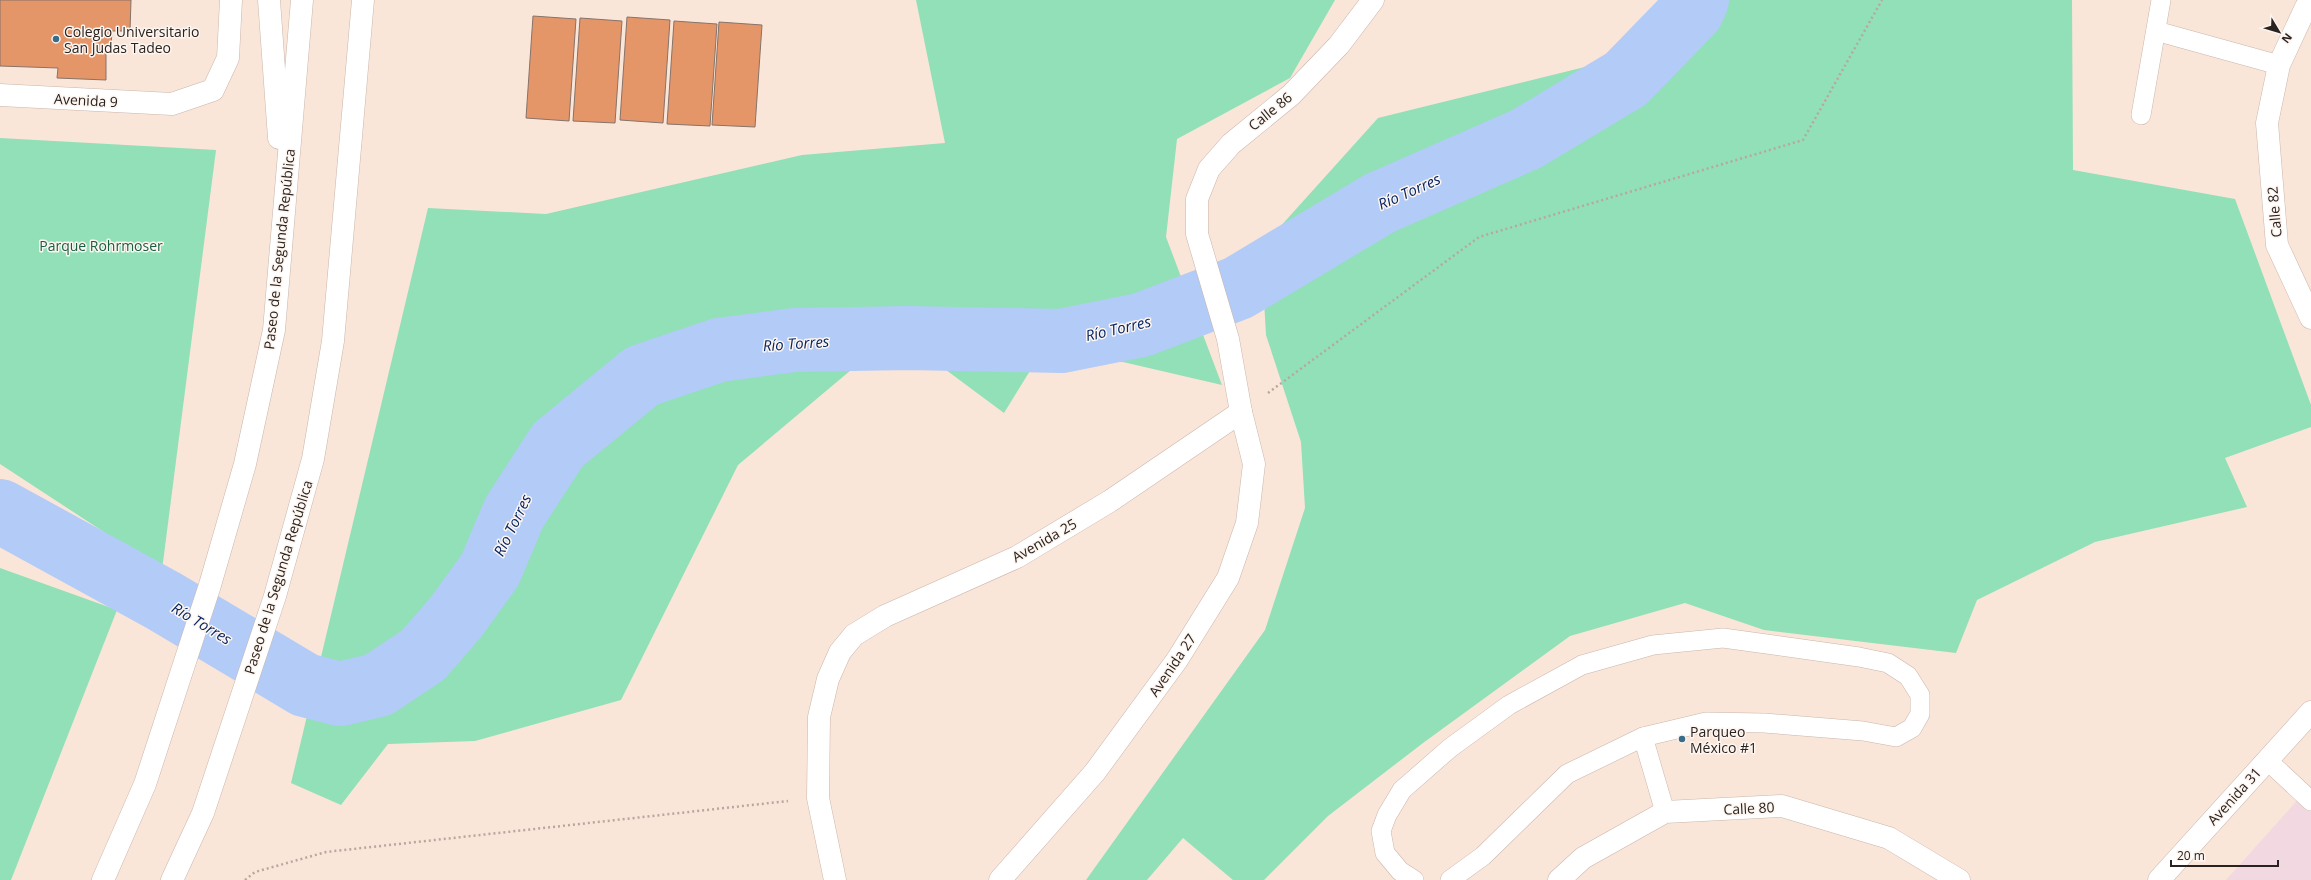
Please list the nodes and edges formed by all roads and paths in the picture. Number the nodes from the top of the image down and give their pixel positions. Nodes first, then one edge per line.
1 (231, 0) edge
2 (269, 0) edge
3 (302, 0) edge
4 (363, 0) edge
5 (1373, 0) edge
6 (1882, 0) edge
7 (2161, 0) edge
8 (2311, 2) edge
9 (2156, 31) junction
10 (2279, 65) junction
11 (0, 95) edge
12 (2141, 115) dead end
13 (284, 203) junction
14 (2311, 318) edge
15 (1228, 339) joint
16 (1241, 412) junction
17 (2311, 712) edge
18 (1643, 737) junction
19 (2267, 760) junction
20 (818, 798) junction
21 (2311, 801) edge
22 (1665, 812) junction
23 (103, 880) edge
24 (172, 880) edge
25 (245, 880) edge
26 (835, 880) edge
27 (1000, 880) edge
28 (1414, 880) edge
29 (1450, 880) edge
30 (1559, 880) edge
31 (1959, 880) edge
32 (2159, 880) edge

1 - 11 main road, Avenida 9
2 - 13 main road
3 - 13 main road, Paseo de la Segunda República
4 - 24 main road, Paseo de la Segunda República
5 - 15 main road, Calle 86
6 - 16 path
7 - 9 lane
8 - 10 main road, Calle 82
9 - 10 lane
9 - 12 lane
10 - 14 main road, Calle 82
13 - 23 main road, Paseo de la Segunda República
15 - 16 main road, Avenida 27
16 - 20 main road, Avenida 25
16 - 27 main road, Avenida 27
17 - 19 main road, Avenida 31
18 - 22 lane
18 - 28 lane
18 - 29 lane
19 - 21 lane
19 - 32 main road, Avenida 31
20 - 25 path
20 - 26 main road, Avenida 25
22 - 30 main road, Calle 80
22 - 31 main road, Calle 80

